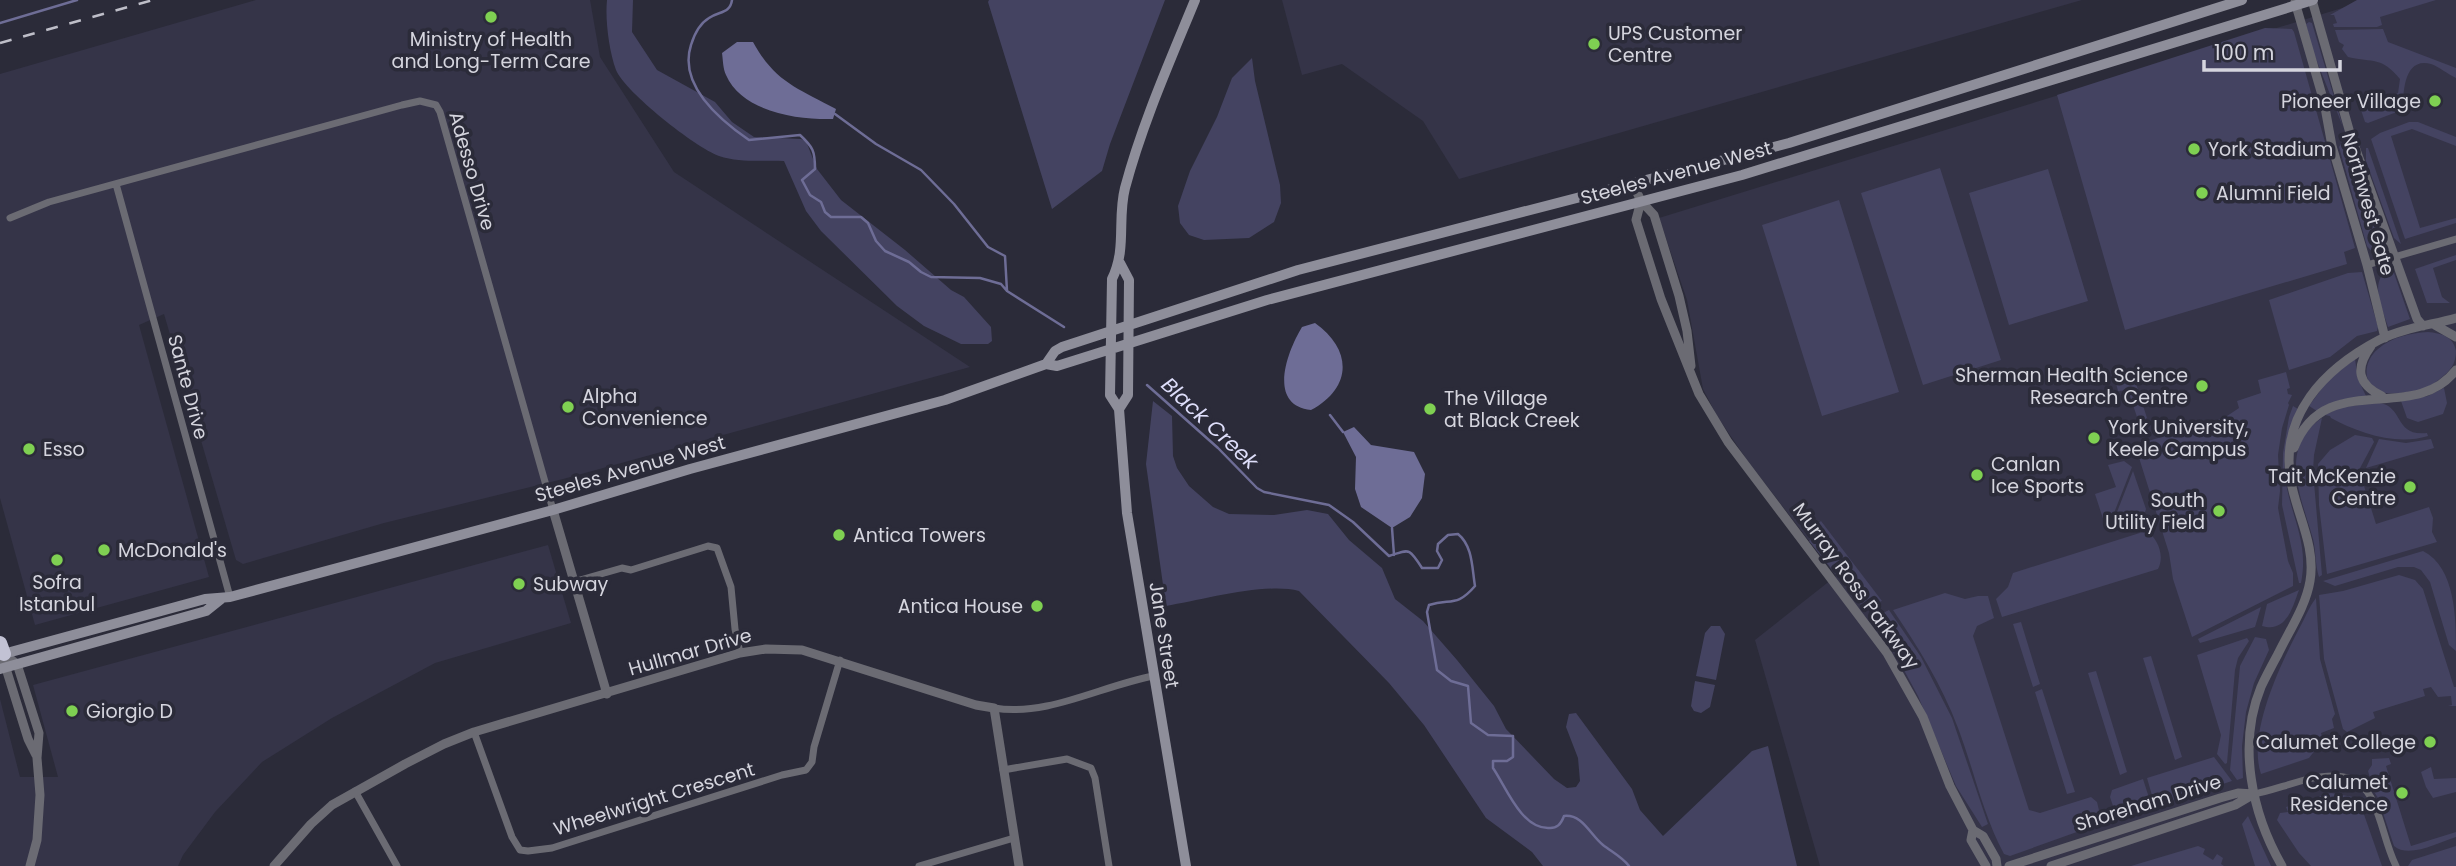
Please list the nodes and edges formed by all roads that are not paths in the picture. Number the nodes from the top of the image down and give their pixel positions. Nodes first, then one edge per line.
1 (1195, 0) edge
2 (2242, 0) edge
3 (2312, 0) edge
4 (2295, 3) edge
5 (116, 184) junction
6 (1633, 184) junction
7 (1641, 201) junction
8 (10, 218) dead end
9 (1453, 232) junction
10 (2456, 239) edge
11 (1458, 251) junction
12 (2395, 258) junction
13 (1120, 263) junction
14 (2367, 265) junction
15 (2456, 318) edge
16 (1129, 325) junction
17 (2428, 325) junction
18 (1111, 331) junction
19 (2456, 337) edge
20 (2385, 338) junction
21 (1128, 344) junction
22 (2372, 345) junction
23 (1111, 349) junction
24 (1046, 364) junction
25 (2456, 370) edge
26 (1691, 373) junction
27 (2385, 397) junction
28 (1119, 409) junction
29 (2290, 467) junction
30 (553, 510) junction
31 (573, 582) junction
32 (226, 598) junction
33 (110, 625) junction
34 (113, 637) junction
35 (740, 653) junction
36 (2, 658) edge
37 (840, 660) junction
38 (17, 664) junction
39 (1153, 676) junction
40 (607, 694) junction
41 (994, 708) junction
42 (474, 733) junction
43 (37, 758) junction
44 (1003, 770) junction
45 (355, 791) junction
46 (2254, 794) junction
47 (1973, 830) junction
48 (1014, 838) junction
49 (30, 866) edge
50 (274, 866) edge
51 (397, 866) edge
52 (919, 866) edge
53 (1019, 866) edge
54 (1109, 866) edge
55 (1186, 866) edge
56 (1986, 866) edge
57 (1997, 866) edge
58 (2009, 866) edge
59 (2051, 866) edge
60 (2282, 866) edge
61 (2396, 866) edge

1 - 13 main road, Jane Street
2 - 6 main road, Steeles Avenue West
3 - 4 main road, Steeles Avenue West
3 - 12 street, Northwest Gate
4 - 7 main road, Steeles Avenue West
4 - 14 street, Northwest Gate
5 - 8 street, Adesso Drive
5 - 30 street, Adesso Drive
5 - 32 street, Sante Drive
6 - 7 street, Murray Ross Parkway
6 - 9 main road, Steeles Avenue West
7 - 11 main road, Steeles Avenue West
7 - 26 street, Murray Ross Parkway
7 - 26 street, Murray Ross Parkway
9 - 11 main road
9 - 16 main road, Steeles Avenue West
10 - 12 street
11 - 21 main road, Steeles Avenue West
12 - 14 street
12 - 17 street, Northwest Gate
13 - 16 main road, Jane Street
13 - 18 main road, Jane Street
14 - 20 street, Northwest Gate
15 - 17 street
16 - 18 main road, Steeles Avenue West
16 - 21 main road, Jane Street
17 - 19 street
17 - 20 street
18 - 23 main road, Jane Street
18 - 24 main road, Steeles Avenue West
20 - 22 street
21 - 23 main road, Steeles Avenue West
21 - 28 main road, Jane Street
22 - 27 street
22 - 29 street
23 - 24 main road, Steeles Avenue West
23 - 28 main road, Jane Street
24 - 30 main road, Steeles Avenue West
25 - 27 street
26 - 47 street, Murray Ross Parkway
27 - 29 street
28 - 39 main road, Jane Street
29 - 46 street
30 - 31 street
30 - 32 main road, Steeles Avenue West
31 - 35 street
31 - 40 street
32 - 33 main road, Steeles Avenue West
32 - 34 main road, Steeles Avenue West
33 - 34 main road
33 - 36 main road, Steeles Avenue West
34 - 38 main road, Steeles Avenue West
35 - 37 street, Hullmar Drive
35 - 40 street, Hullmar Drive
36 - 38 main road, Steeles Avenue West
36 - 43 street
37 - 41 street, Hullmar Drive
37 - 42 street, Wheelwright Crescent
38 - 43 street
39 - 41 street, Hullmar Drive
39 - 55 main road, Jane Street
40 - 42 street, Hullmar Drive
41 - 44 street
42 - 45 street, Hullmar Drive
43 - 49 street
44 - 48 street
44 - 54 street
45 - 50 street, Hullmar Drive
45 - 51 street
46 - 58 street, Shoreham Drive
46 - 59 street, Shoreham Drive
46 - 60 street
46 - 61 street
47 - 56 street, Murray Ross Parkway
47 - 57 street, Murray Ross Parkway
48 - 52 street
48 - 53 street

